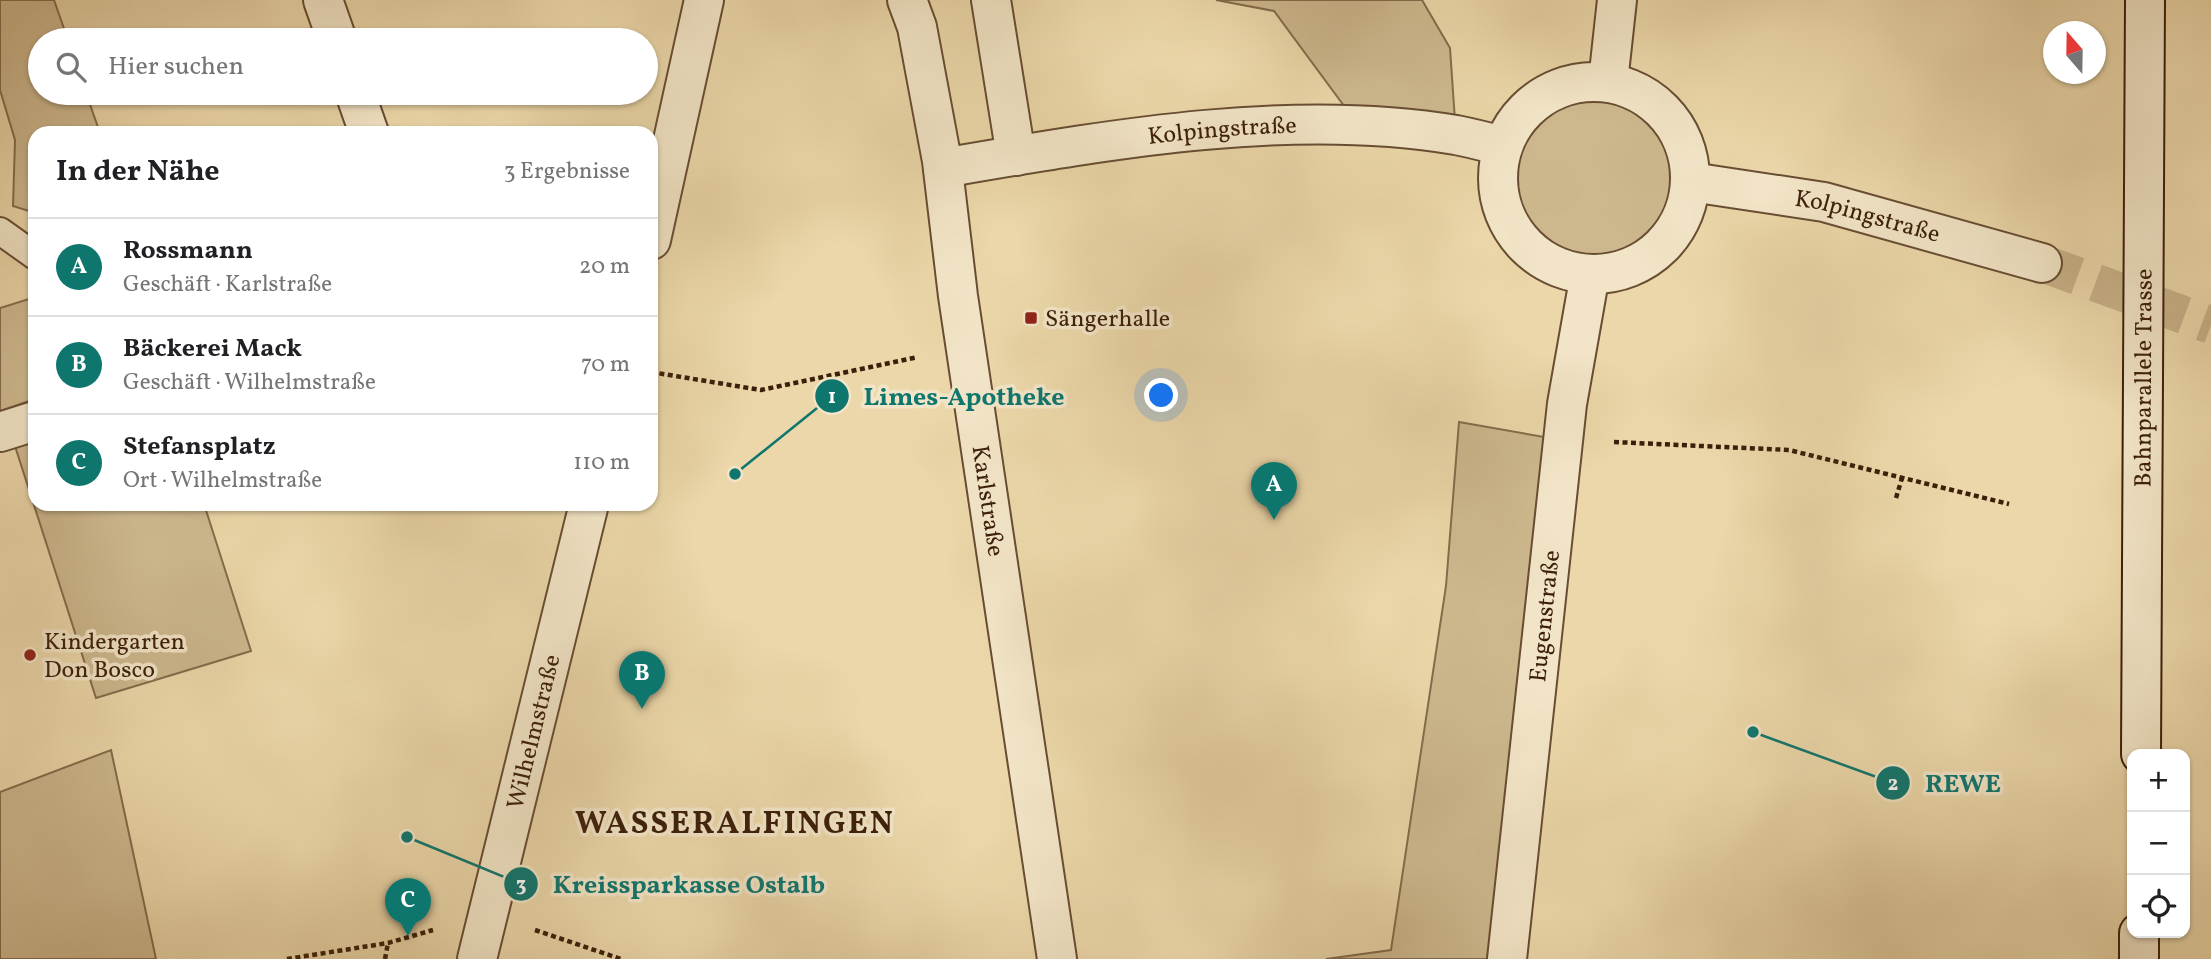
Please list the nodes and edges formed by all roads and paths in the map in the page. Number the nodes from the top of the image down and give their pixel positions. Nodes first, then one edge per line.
1 (323, 0) edge
2 (704, 0) edge
3 (907, 0) edge
4 (991, 0) edge
5 (1617, 0) edge
6 (2145, 0) edge
7 (333, 28) edge
8 (1608, 82) junction
9 (359, 105) edge
10 (367, 126) edge
11 (1503, 146) junction
12 (1016, 156) junction
13 (943, 168) junction
14 (1691, 182) junction
15 (658, 208) edge
16 (0, 231) edge
17 (28, 251) edge
18 (2042, 263) tunnel mouth
19 (1590, 274) junction
20 (967, 347) junction
21 (658, 373) edge
22 (28, 423) edge
23 (0, 432) edge
24 (1563, 440) junction
25 (1902, 478) junction
26 (1896, 498) dead end
27 (2009, 504) dead end
28 (587, 511) edge
29 (2141, 749) edge
30 (487, 914) junction
31 (2139, 938) edge
32 (388, 943) junction
33 (287, 959) edge
34 (385, 959) edge
35 (477, 959) edge
36 (621, 959) edge
37 (1056, 959) edge
38 (1507, 959) edge
39 (2139, 959) edge

1 - 7 street
2 - 15 street
3 - 13 street, Karlstraße
4 - 12 street
5 - 8 street
6 - 29 street, Bahnparallele Trasse
8 - 11 street
8 - 14 street
9 - 10 street
11 - 12 street, Kolpingstraße
11 - 19 street
12 - 13 street, Kolpingstraße
13 - 20 street, Karlstraße
14 - 18 street, Kolpingstraße
14 - 19 street
16 - 17 lane
19 - 24 street, Eugenstraße
20 - 21 path
20 - 37 street, Karlstraße
22 - 23 street
24 - 25 path
24 - 38 street, Eugenstraße
25 - 26 path
25 - 27 path
28 - 30 street, Wilhelmstraße
30 - 32 path
30 - 35 street, Wilhelmstraße
30 - 36 path
31 - 39 street
32 - 33 path
32 - 34 path

